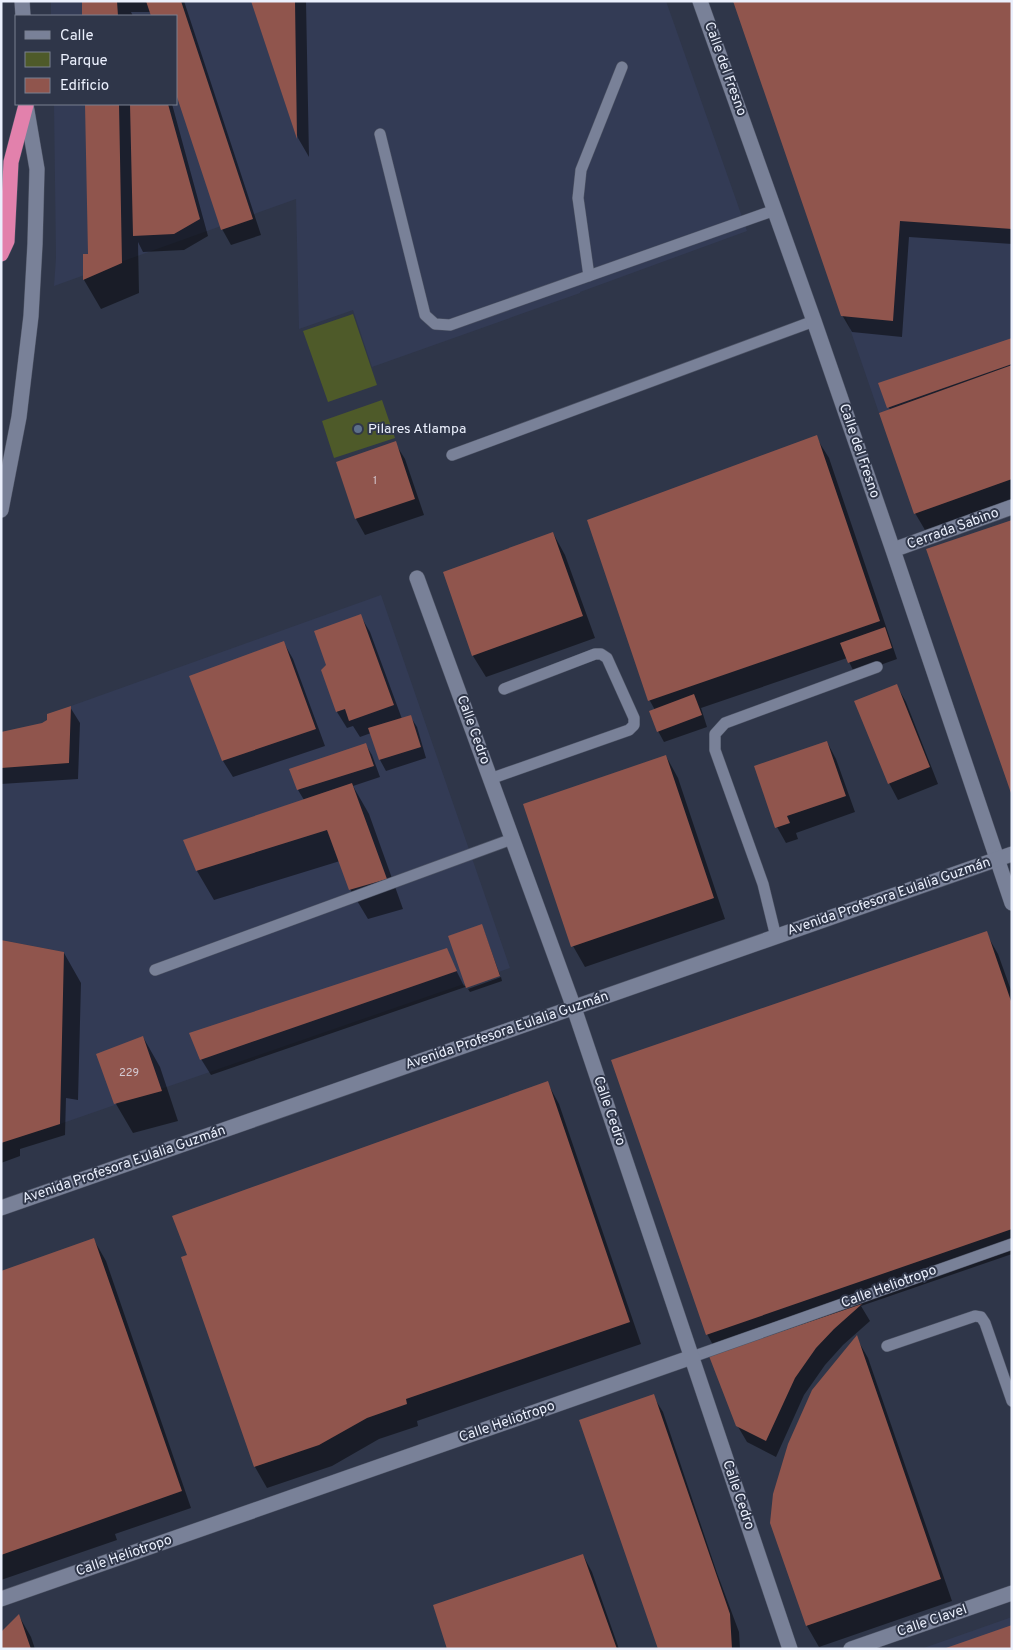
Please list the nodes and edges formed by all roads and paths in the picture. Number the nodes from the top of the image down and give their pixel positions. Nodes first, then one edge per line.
1 (22, 1) edge
2 (700, 1) edge
3 (23, 15) edge
4 (622, 67) dead end
5 (26, 105) edge
6 (26, 105) edge
7 (380, 134) dead end
8 (775, 210) junction
9 (1, 254) edge
10 (589, 276) junction
11 (814, 321) junction
12 (452, 455) dead end
13 (1012, 507) edge
14 (1, 510) edge
15 (893, 550) junction
16 (417, 578) dead end
17 (877, 667) dead end
18 (504, 689) dead end
19 (490, 779) junction
20 (512, 839) junction
21 (1012, 854) edge
22 (996, 859) junction
23 (1012, 903) edge
24 (776, 937) junction
25 (155, 970) dead end
26 (574, 1008) junction
27 (1, 1208) edge
28 (1012, 1244) edge
29 (886, 1346) dead end
30 (692, 1357) junction
31 (1012, 1401) edge
32 (1012, 1593) edge
33 (1, 1599) edge
34 (790, 1649) edge
35 (851, 1649) edge

1 - 3 street
2 - 8 street, Calle del Fresno
4 - 10 lane
5 - 9 highway
6 - 14 street
7 - 10 lane
8 - 10 lane
8 - 11 street, Calle del Fresno
11 - 12 lane
11 - 15 street, Calle del Fresno
13 - 15 street, Cerrada Sabino
15 - 22 street, Calle del Fresno
16 - 19 street, Calle Cedro
17 - 24 lane
18 - 19 lane
19 - 20 street, Calle Cedro
20 - 25 lane
20 - 26 street, Calle Cedro
21 - 22 street, Avenida Profesora Eulalia Guzmán
22 - 23 street, Calle del Fresno
22 - 24 street, Avenida Profesora Eulalia Guzmán
24 - 26 street, Avenida Profesora Eulalia Guzmán
26 - 27 street, Avenida Profesora Eulalia Guzmán
26 - 30 street, Calle Cedro
28 - 30 lane, Calle Heliotropo
29 - 31 lane
30 - 33 street, Calle Heliotropo
30 - 34 street, Calle Cedro
32 - 35 street, Calle Clavel

